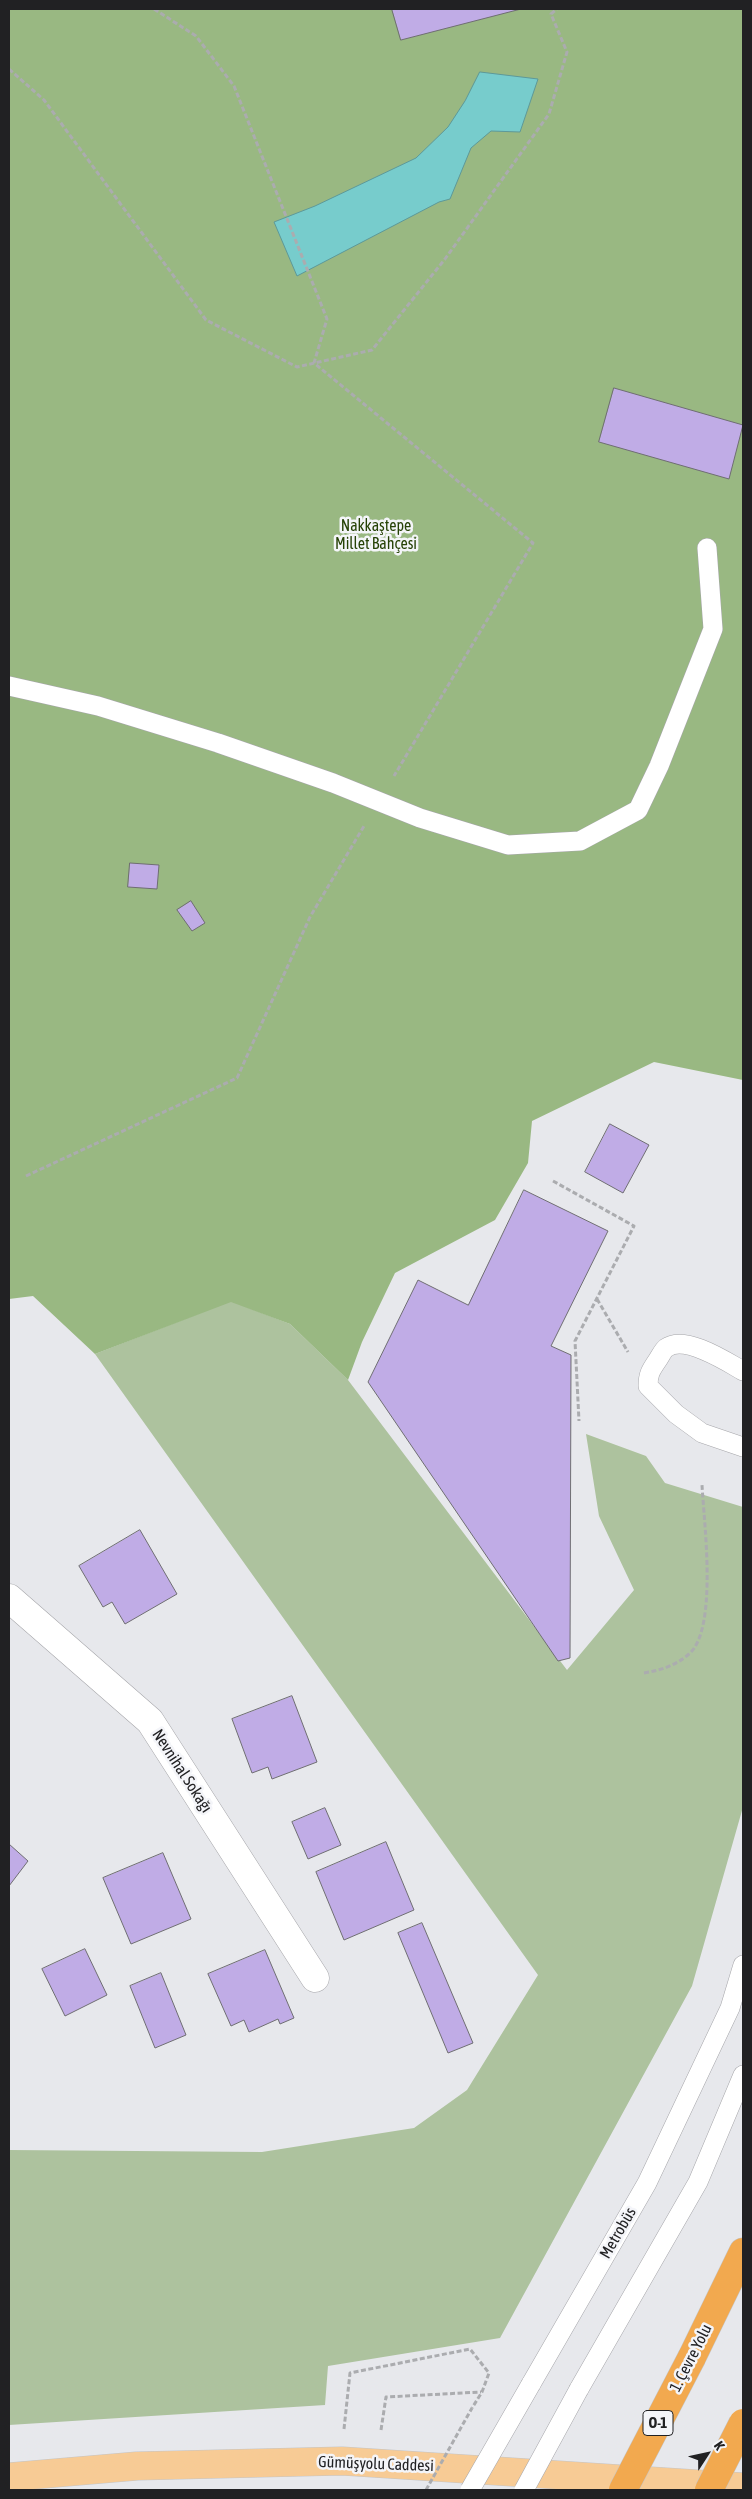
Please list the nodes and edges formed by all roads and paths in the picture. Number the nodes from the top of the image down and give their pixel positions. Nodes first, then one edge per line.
1 (154, 9) edge
2 (557, 9) edge
3 (9, 69) edge
4 (314, 363) junction
5 (707, 548) dead end
6 (9, 686) edge
7 (553, 1181) dead end
8 (597, 1298) junction
9 (743, 1371) edge
10 (648, 1386) junction
11 (579, 1421) dead end
12 (743, 1447) edge
13 (702, 1485) dead end
14 (9, 1598) edge
15 (644, 1673) dead end
16 (743, 1965) edge
17 (315, 1978) dead end
18 (743, 2075) edge
19 (743, 2252) edge
20 (482, 2392) junction
21 (743, 2423) edge
22 (343, 2437) dead end
23 (379, 2437) dead end
24 (9, 2477) edge
25 (743, 2487) edge
26 (426, 2490) edge
27 (470, 2490) edge
28 (524, 2490) edge
29 (624, 2490) edge
30 (709, 2490) edge

1 - 4 path
2 - 4 path
3 - 4 path
5 - 6 lane
7 - 8 path
8 - 10 path
8 - 11 path
9 - 10 lane
10 - 12 lane
13 - 15 path
14 - 17 street, Nevnihal Sokağı
16 - 27 lane, Metrobüs, bridge
18 - 28 lane, bridge
19 - 29 highway, 1. Çevre Yolu / O-1, bridge
20 - 22 path
20 - 23 path
20 - 26 path, bridge
21 - 30 highway, bridge
24 - 25 main road, Gümüşyolu Caddesi

